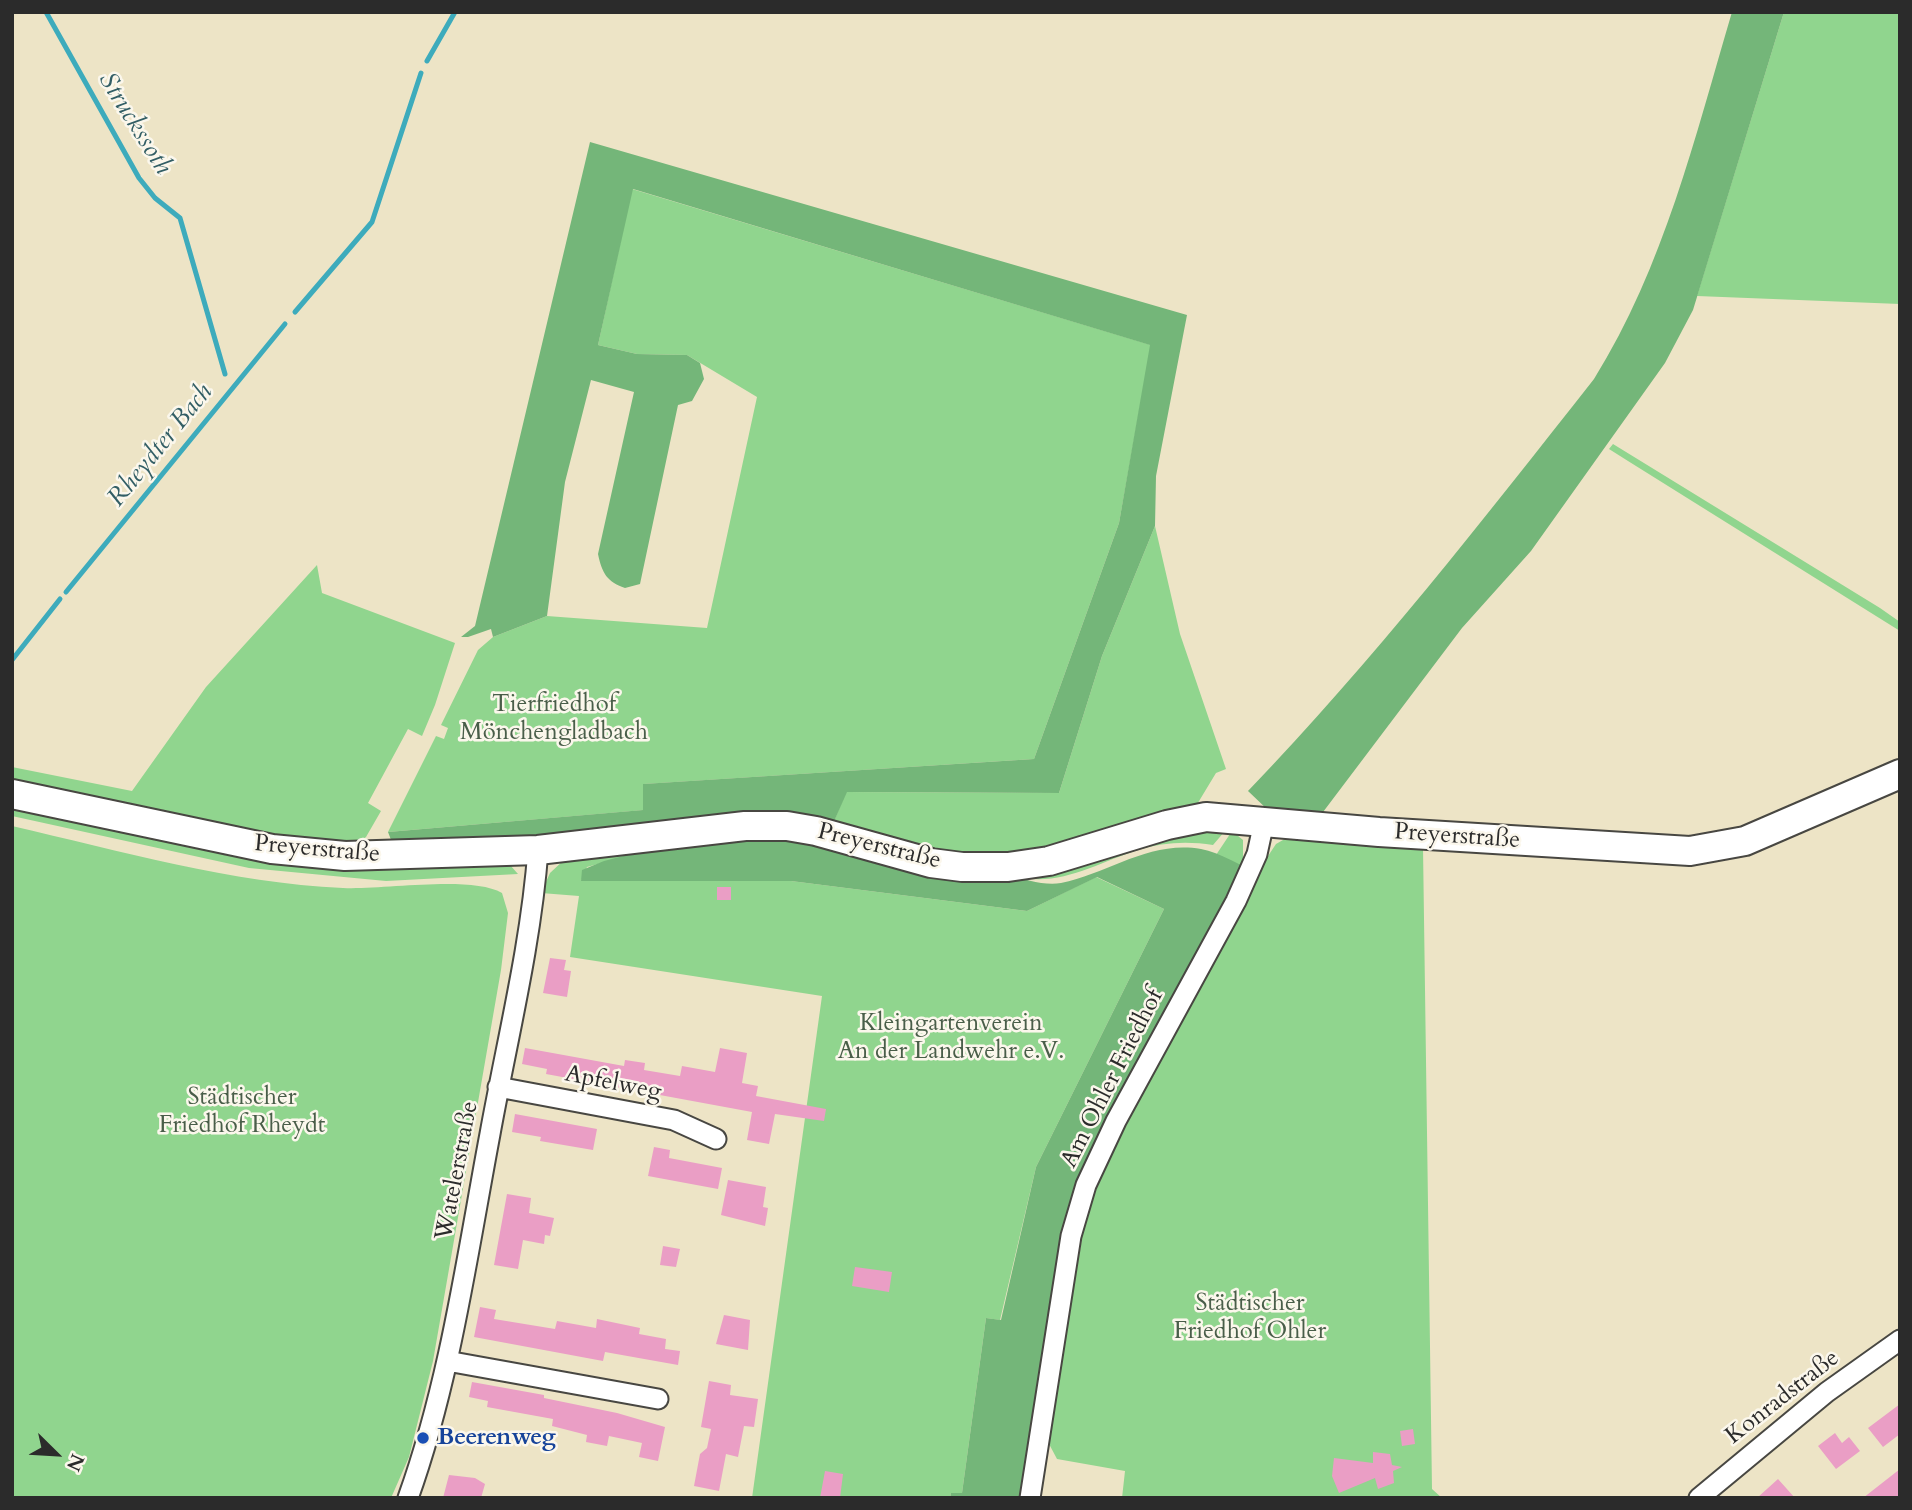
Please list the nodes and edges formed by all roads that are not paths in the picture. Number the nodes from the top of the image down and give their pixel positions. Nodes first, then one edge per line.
1 (1900, 775) edge
2 (12, 794) edge
3 (1264, 822) junction
4 (538, 850) junction
5 (498, 1087) junction
6 (716, 1139) dead end
7 (1900, 1340) edge
8 (447, 1361) junction
9 (658, 1399) dead end
10 (408, 1498) edge
11 (1030, 1498) edge
12 (1699, 1498) edge

1 - 3 main road, Preyerstraße
2 - 4 main road, Preyerstraße
3 - 4 main road, Preyerstraße
3 - 11 street, Am Ohler Friedhof
4 - 5 street, Watelerstraße
5 - 6 street, Apfelweg
5 - 8 street, Watelerstraße
7 - 12 street, Konradstraße
8 - 9 street
8 - 10 street, Watelerstraße

